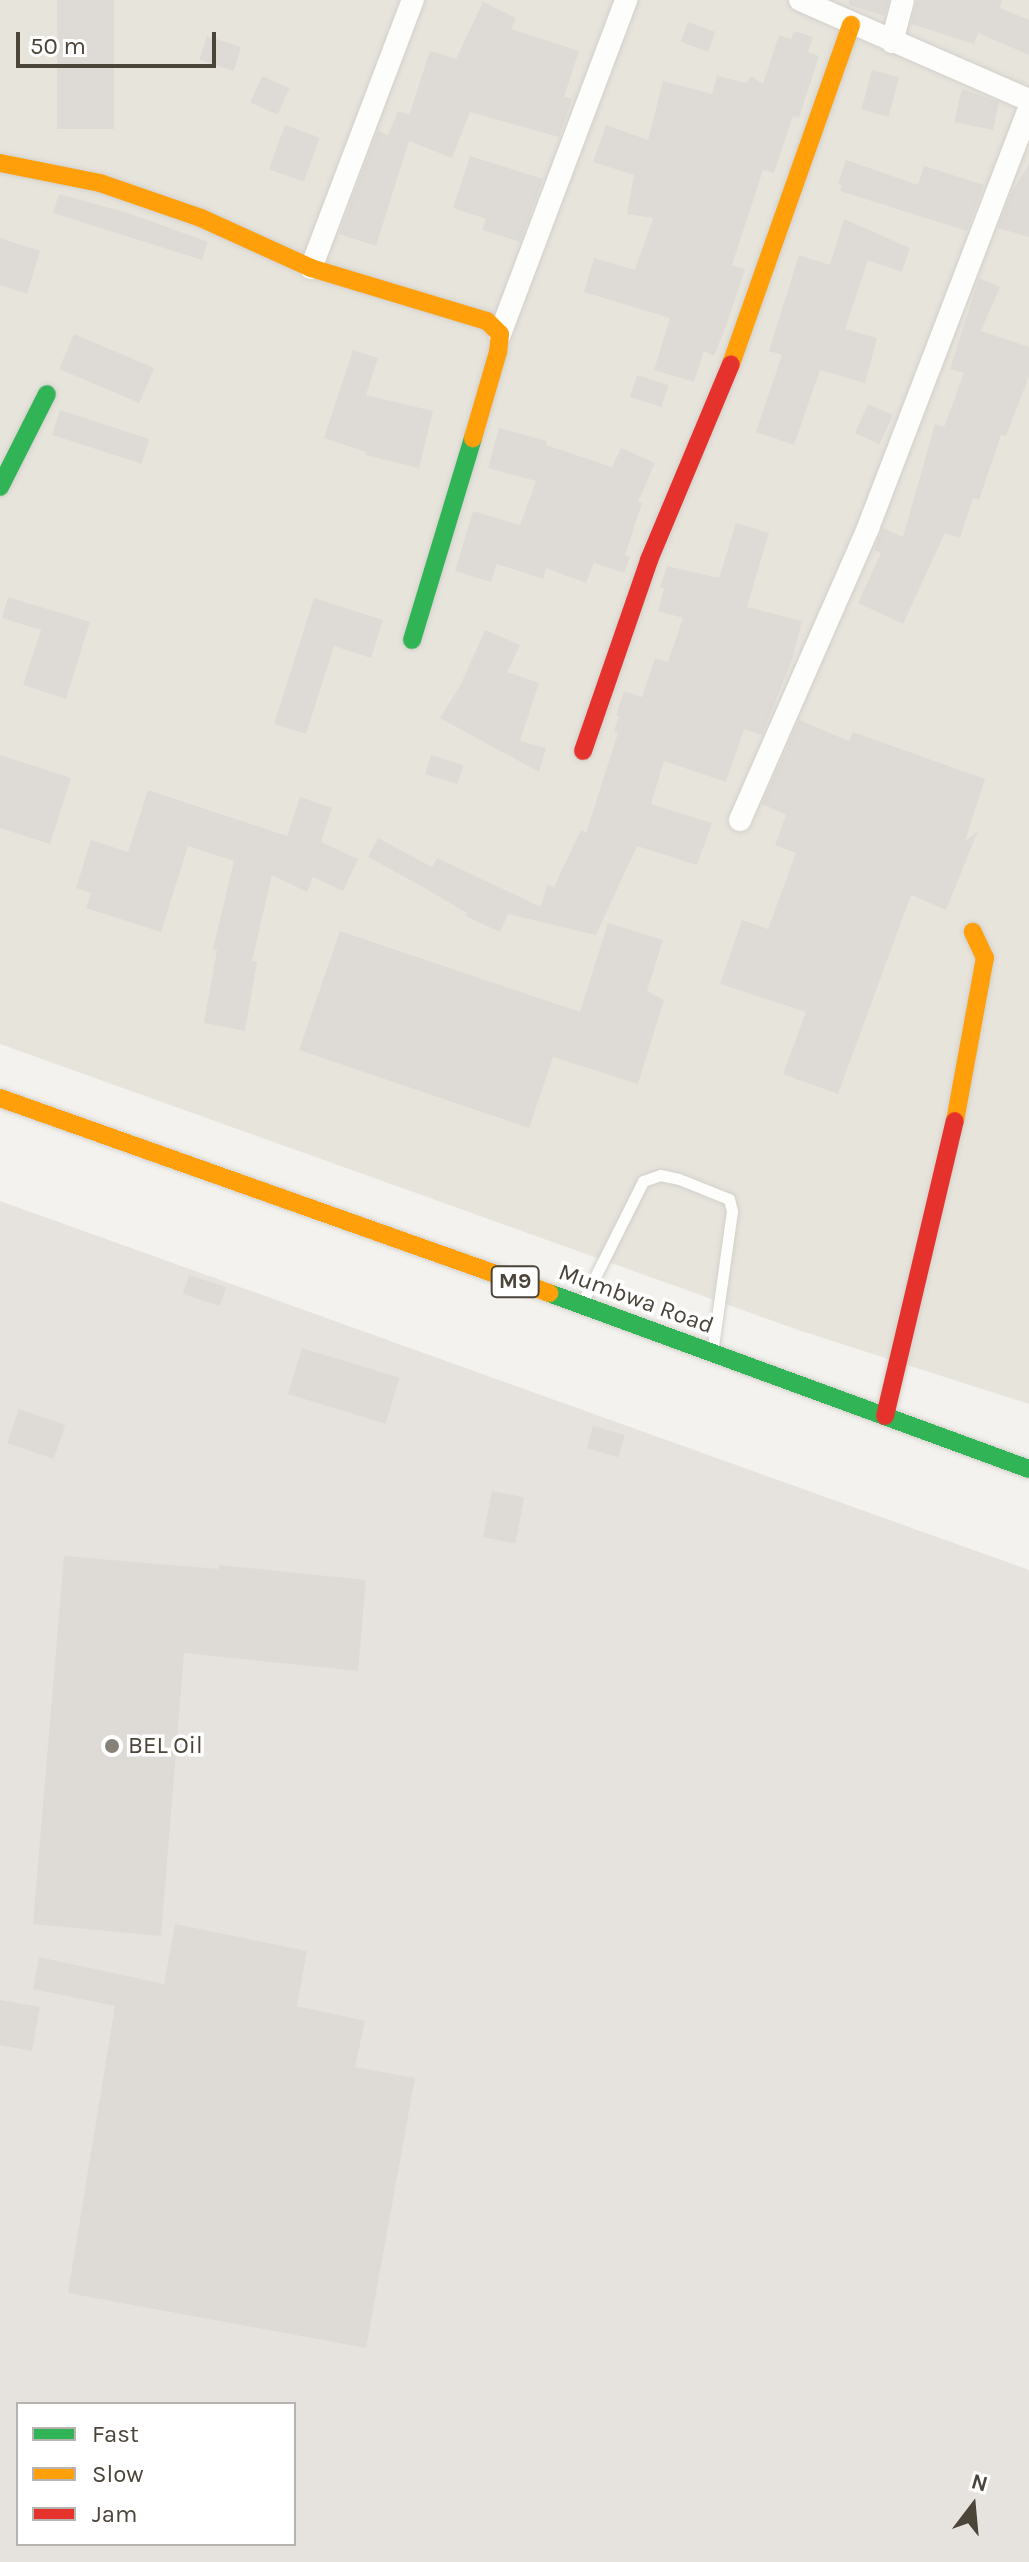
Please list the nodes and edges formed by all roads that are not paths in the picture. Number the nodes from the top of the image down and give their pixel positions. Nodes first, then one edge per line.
1 (413, 0) edge
2 (626, 0) edge
3 (800, 0) edge
4 (903, 0) edge
5 (851, 25) junction
6 (892, 42) junction
7 (1029, 100) edge
8 (1029, 108) edge
9 (0, 163) edge
10 (311, 268) junction
11 (500, 334) junction
12 (47, 394) dead end
13 (0, 487) edge
14 (412, 640) dead end
15 (583, 751) dead end
16 (740, 820) dead end
17 (973, 932) dead end
18 (0, 1098) edge
19 (581, 1305) junction
20 (712, 1351) junction
21 (885, 1416) junction
22 (1029, 1469) edge

1 - 10 street
2 - 11 street
3 - 5 street
4 - 6 street
5 - 6 street
5 - 15 street
6 - 7 street
8 - 16 street
9 - 10 street
10 - 11 street
11 - 14 street
12 - 13 street
17 - 21 street
18 - 19 street, Mumbwa Road / M9
19 - 20 street, Mumbwa Road / M9
19 - 20 lane
20 - 21 street, Mumbwa Road / M9
21 - 22 street, Mumbwa Road / M9

